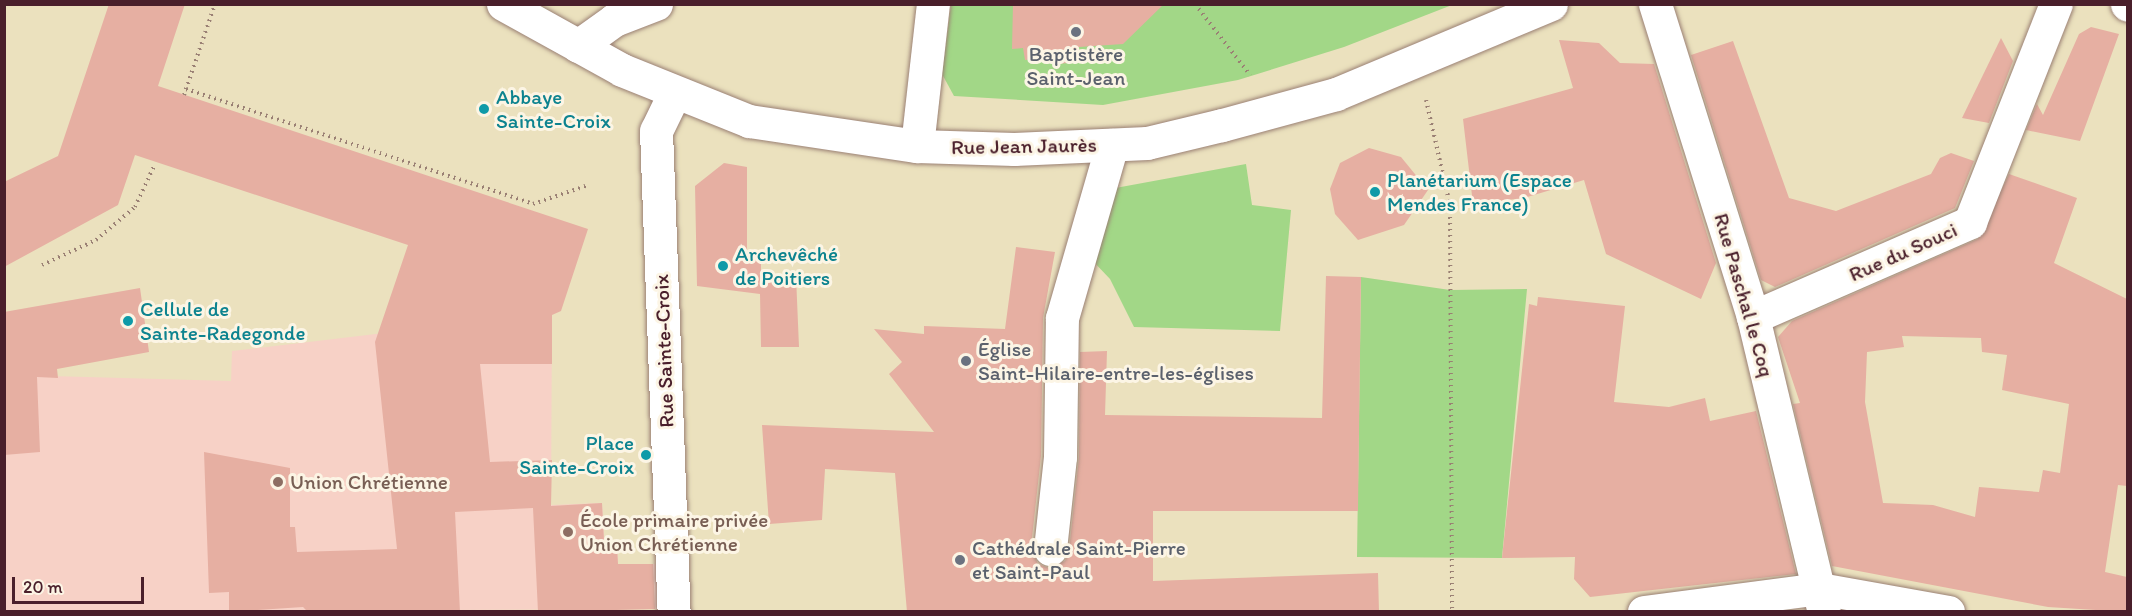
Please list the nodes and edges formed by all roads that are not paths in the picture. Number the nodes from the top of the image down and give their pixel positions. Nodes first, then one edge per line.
1 (502, 4) edge
2 (656, 4) edge
3 (933, 4) edge
4 (1551, 4) edge
5 (1655, 4) edge
6 (2056, 4) edge
7 (578, 46) junction
8 (674, 94) junction
9 (1112, 145) junction
10 (917, 146) junction
11 (1753, 317) junction
12 (1050, 549) dead end
13 (1822, 600) edge
14 (674, 612) edge
15 (1644, 612) edge
16 (1949, 612) edge

1 - 7 street, Rue Jean Jaurès
2 - 7 street
3 - 10 street
4 - 9 street, Rue Jean Jaurès
5 - 11 street, Rue Paschal le Coq
6 - 11 street, Rue du Souci
7 - 8 street, Rue Jean Jaurès
8 - 10 street, Rue Jean Jaurès
8 - 14 street, Rue Sainte-Croix
9 - 10 street, Rue Jean Jaurès
9 - 12 street
11 - 13 street, Rue Paschal le Coq
13 - 15 street
13 - 16 street

